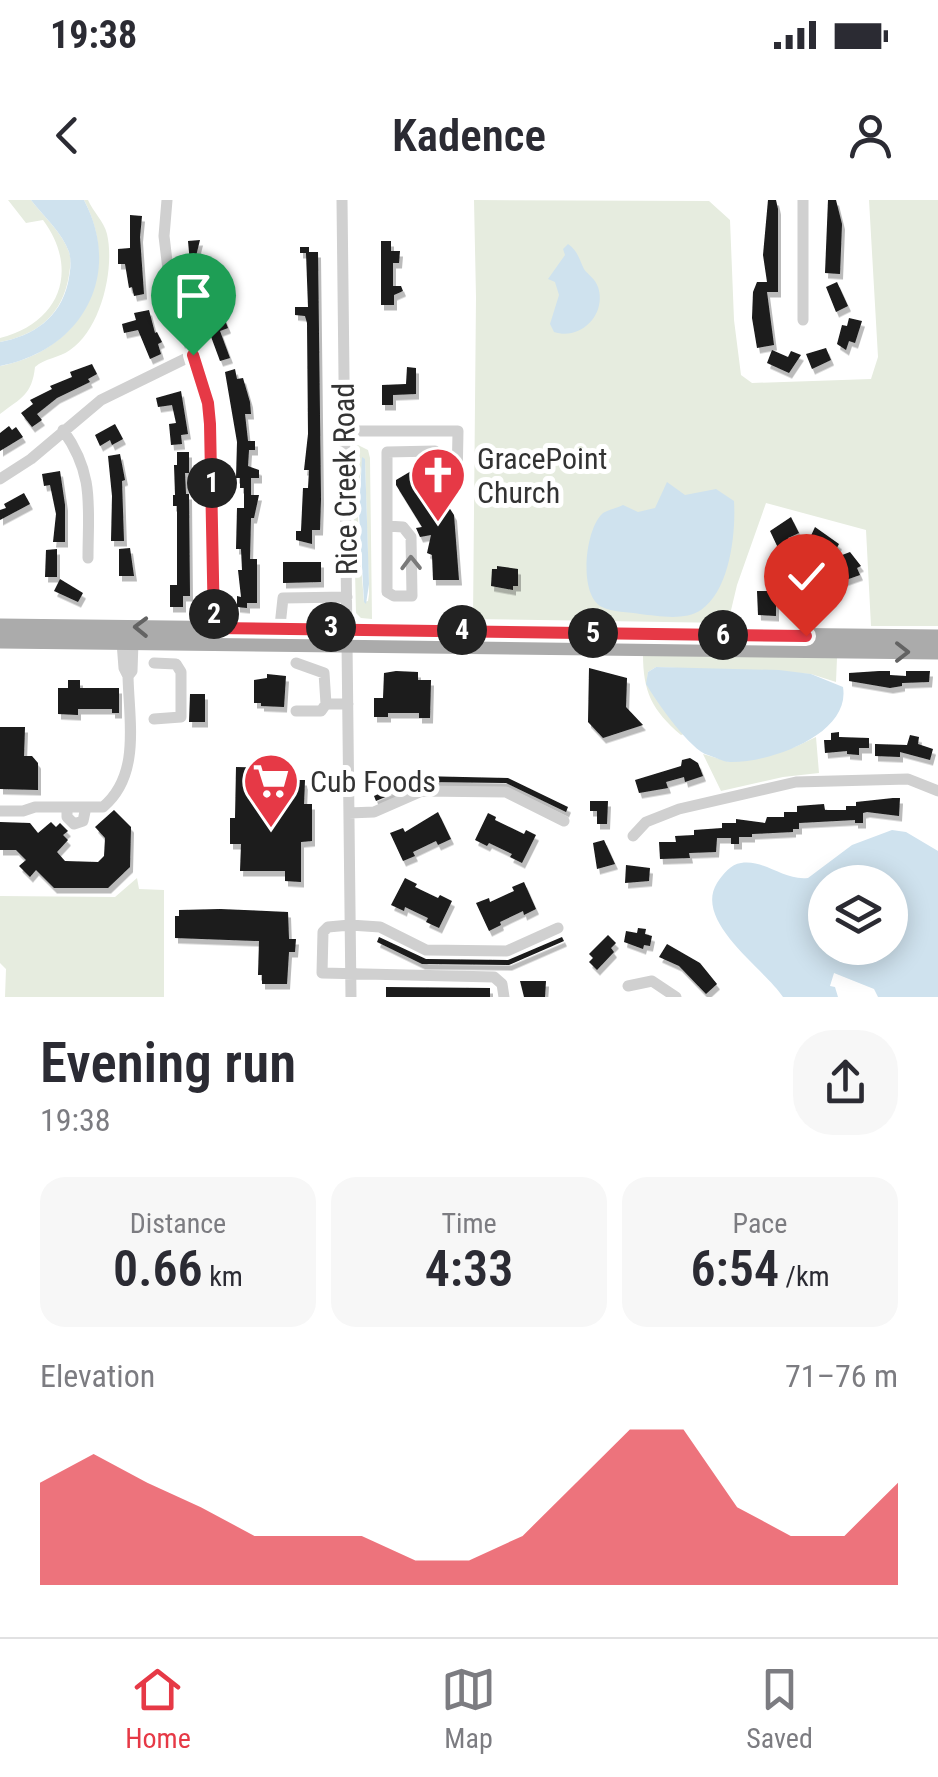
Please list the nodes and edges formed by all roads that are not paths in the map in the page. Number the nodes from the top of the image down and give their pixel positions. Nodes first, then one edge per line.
1 (167, 200) edge
2 (342, 200) edge
3 (803, 200) edge
4 (803, 320) dead end
5 (193, 355) junction
6 (63, 430) junction
7 (345, 430) junction
8 (386, 430) junction
9 (387, 452) junction
10 (0, 479) edge
11 (387, 526) junction
12 (88, 558) dead end
13 (806, 578) dead end
14 (346, 597) junction
15 (0, 626) edge
16 (280, 626) junction
17 (214, 635) junction
18 (347, 636) junction
19 (938, 636) edge
20 (0, 640) edge
21 (127, 642) junction
22 (806, 644) junction
23 (938, 652) edge
24 (154, 663) dead end
25 (296, 663) dead end
26 (326, 704) junction
27 (348, 704) junction
28 (296, 711) dead end
29 (154, 719) dead end
30 (938, 790) edge
31 (0, 811) edge
32 (349, 813) junction
33 (564, 821) dead end
34 (633, 836) dead end
35 (350, 925) junction
36 (558, 928) dead end
37 (350, 974) junction
38 (628, 986) dead end
39 (350, 997) edge
40 (504, 997) edge
41 (676, 997) edge

1 - 5 street
2 - 7 street, Rice Creek Road
3 - 4 street
5 - 6 street
5 - 17 street
6 - 10 street
6 - 12 street
7 - 8 street
7 - 14 street, Rice Creek Road
8 - 9 street
8 - 9 street
9 - 11 street
11 -> 11 street
13 - 22 street
14 - 16 street
14 - 18 street, Rice Creek Road
17 -> 15 main road
16 - 17 main road
16 - 18 main road
17 - 18 main road
17 - 21 main road
18 - 22 main road
18 - 27 street, Rice Creek Road
19 - 22 main road
20 - 21 main road
21 - 31 street
22 -> 23 main road
24 - 29 street
25 - 26 street
26 - 27 street
26 - 28 street
27 - 32 street, Rice Creek Road
30 - 34 street
32 - 33 street
32 - 35 street, Rice Creek Road
35 - 36 street
35 - 37 street, Rice Creek Road
35 - 37 street
37 - 39 street, Rice Creek Road
37 - 40 street
38 - 41 street

